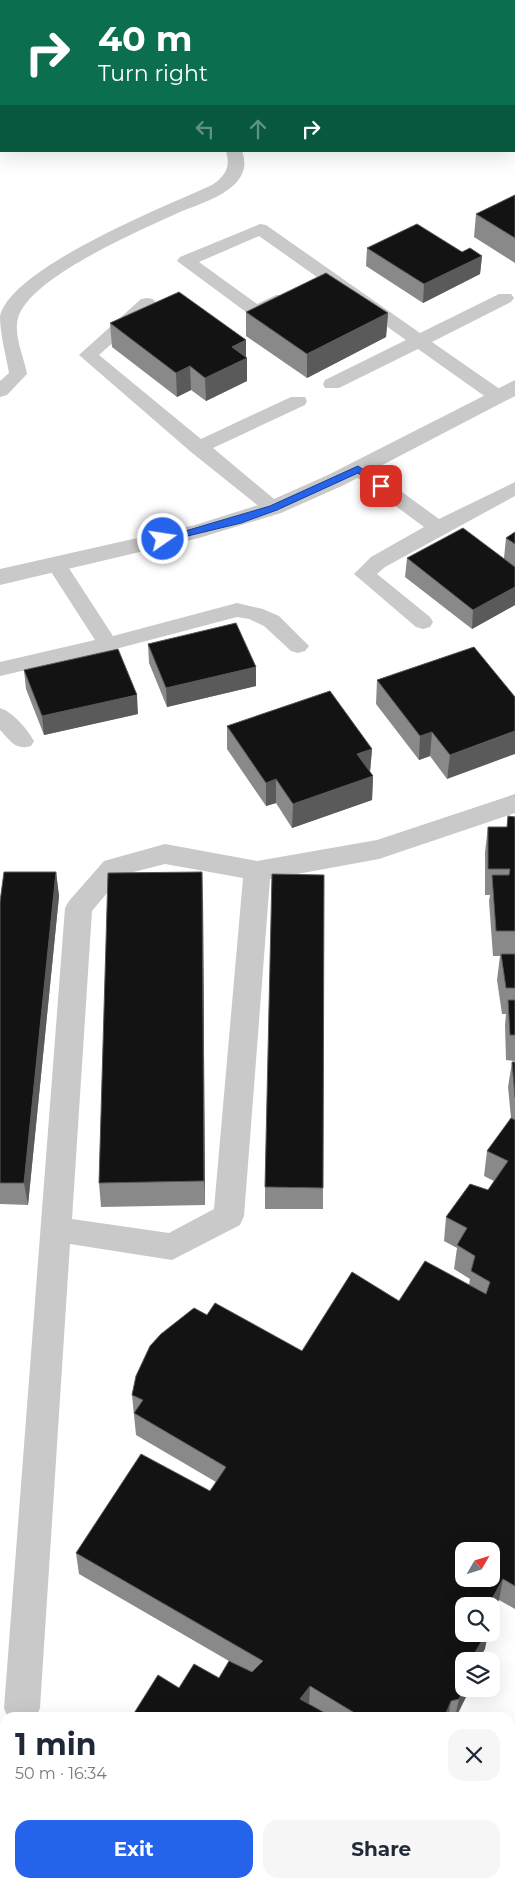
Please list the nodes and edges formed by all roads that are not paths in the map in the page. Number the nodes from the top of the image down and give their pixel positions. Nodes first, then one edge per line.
1 (234, 152) edge
2 (329, 278) junction
3 (505, 298) dead end
4 (147, 303) dead end
5 (418, 341) junction
6 (332, 384) dead end
7 (0, 391) edge
8 (506, 392) edge
9 (298, 401) dead end
10 (198, 448) junction
11 (358, 469) junction
12 (515, 488) edge
13 (273, 508) junction
14 (438, 528) junction
15 (56, 564) junction
16 (0, 577) edge
17 (424, 622) dead end
18 (108, 644) junction
19 (298, 646) dead end
20 (0, 669) edge
21 (0, 716) edge
22 (23, 741) dead end
23 (515, 803) edge
24 (257, 871) junction
25 (56, 1229) junction
26 (22, 1708) dead end

1 - 7 lane
2 - 2 lane
2 - 5 lane
3 - 5 lane
4 - 10 lane
5 - 6 lane
5 - 8 lane
8 - 11 street
9 - 10 lane
10 - 13 lane
11 - 13 street
11 - 14 lane
12 - 14 lane
13 - 15 street
14 - 17 lane
15 - 16 street
15 - 18 lane
18 - 19 lane
18 - 20 lane
21 - 22 lane
23 - 24 street
24 - 25 street
24 - 25 street
25 - 26 street

